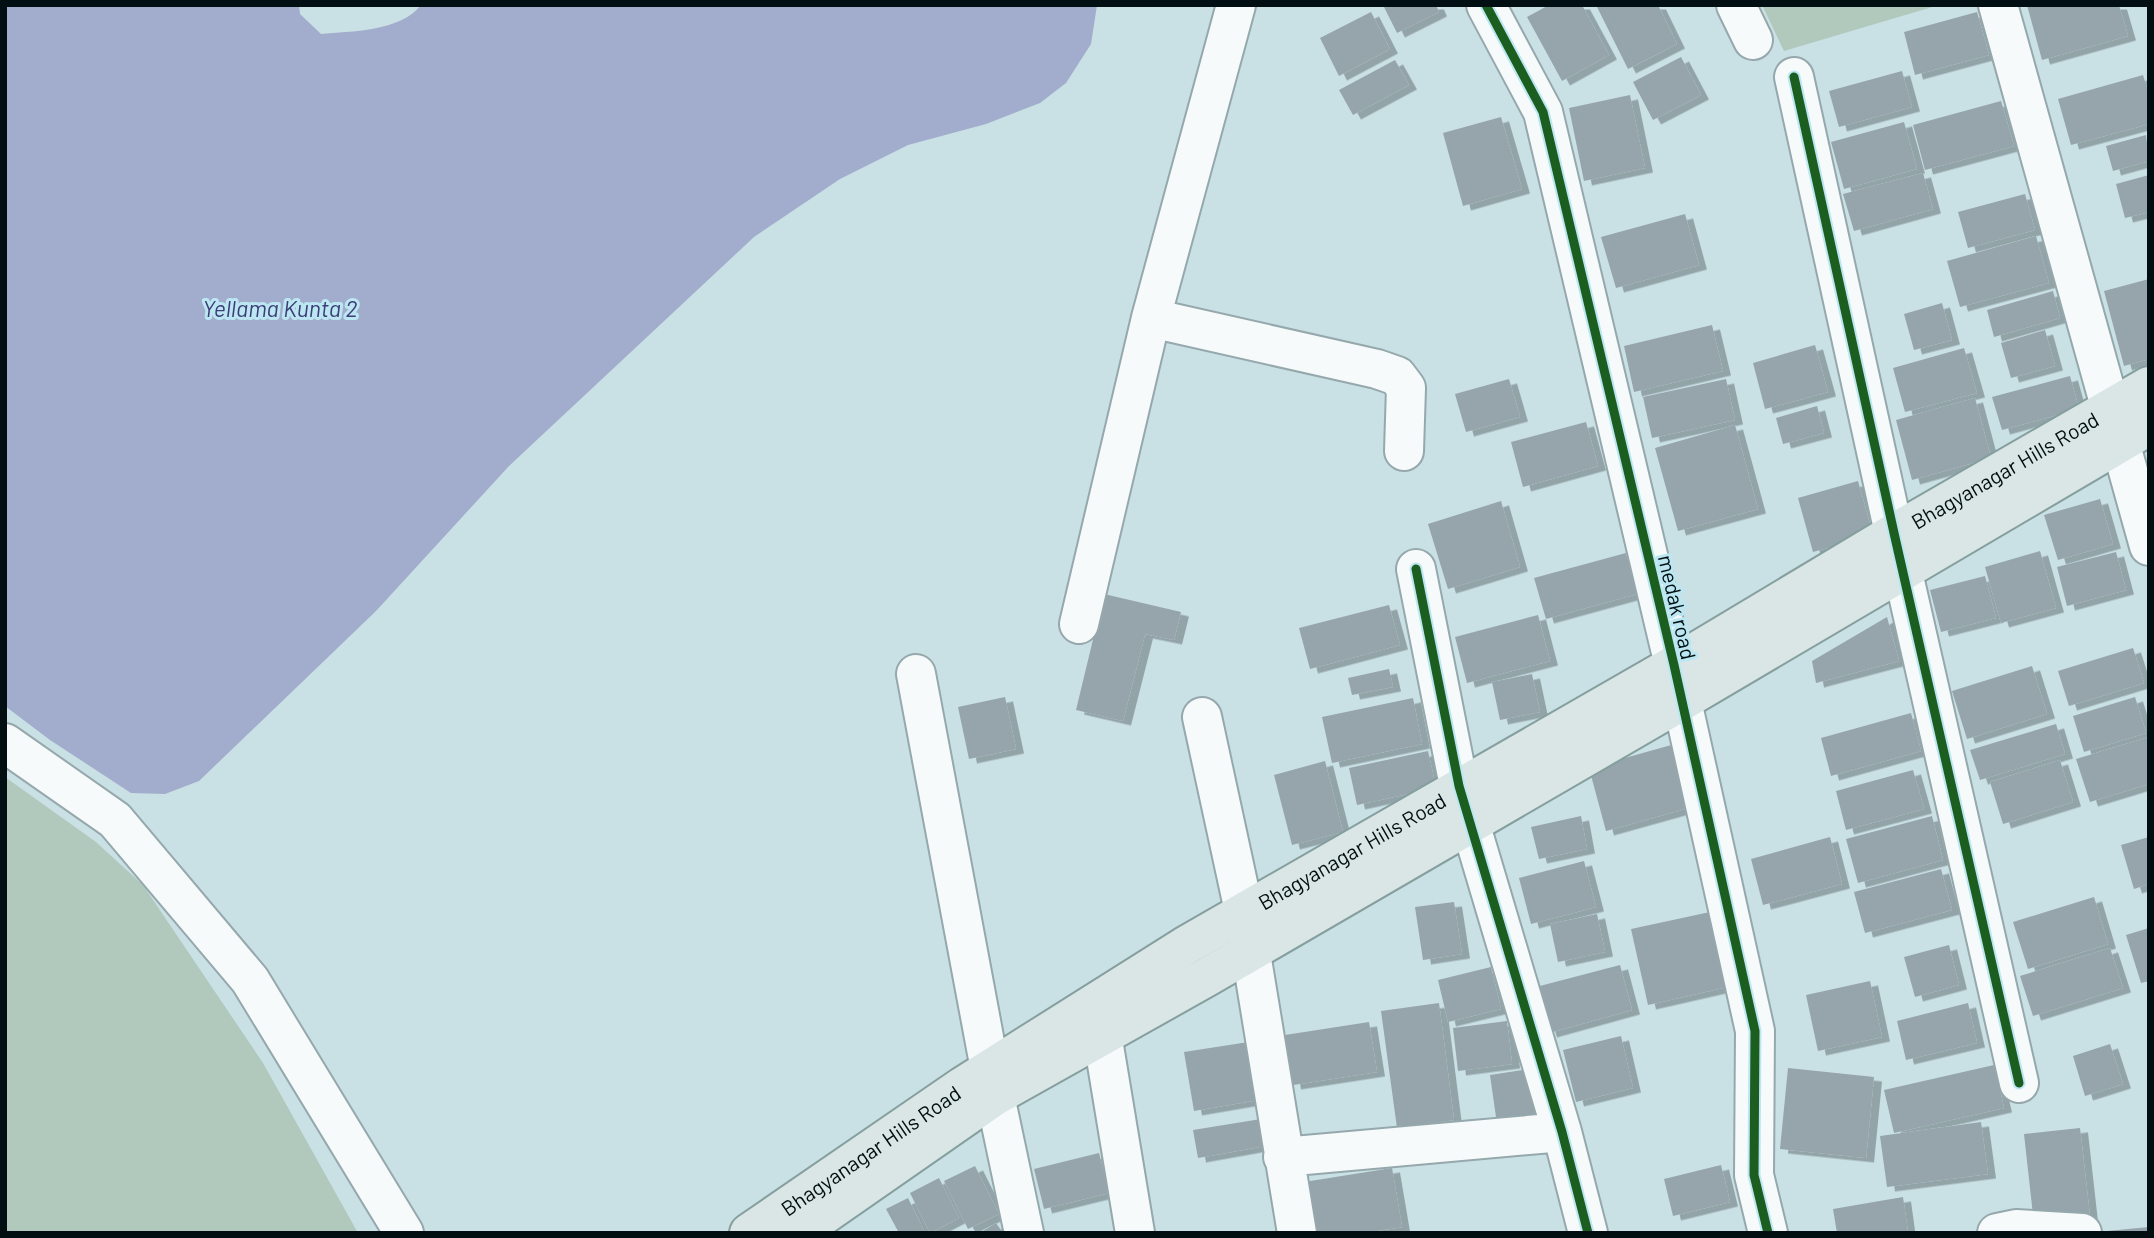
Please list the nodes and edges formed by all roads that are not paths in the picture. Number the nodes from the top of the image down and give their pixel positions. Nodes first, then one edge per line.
1 (1236, 5) edge
2 (1486, 5) edge
3 (1736, 5) edge
4 (1998, 5) edge
5 (1753, 40) dead end
6 (1794, 77) dead end
7 (1151, 318) junction
8 (2149, 386) edge
9 (2127, 426) edge
10 (1404, 451) dead end
11 (1894, 533) junction
12 (2149, 545) edge
13 (1416, 569) dead end
14 (1903, 572) junction
15 (1079, 624) dead end
16 (1674, 665) junction
17 (916, 674) dead end
18 (1682, 701) junction
19 (1202, 717) dead end
20 (5, 743) edge
21 (1460, 786) junction
22 (1470, 823) junction
23 (1244, 911) junction
24 (1250, 951) junction
25 (1102, 1034) junction
26 (992, 1082) junction
27 (2019, 1083) dead end
28 (1562, 1132) junction
29 (1283, 1157) junction
30 (404, 1233) edge
31 (748, 1233) edge
32 (798, 1233) edge
33 (1024, 1233) edge
34 (1135, 1233) edge
35 (1297, 1233) edge
36 (1588, 1233) edge
37 (1768, 1233) edge
38 (1997, 1233) edge
39 (2082, 1233) edge

1 - 7 street
2 - 16 street, medak road
3 - 5 street
4 - 9 street
6 - 11 street
7 - 10 street
7 - 15 street
8 - 9 main road, Bhagyanagar Hills Road
9 - 11 main road, Bhagyanagar Hills Road
9 - 12 street
9 - 14 main road, Bhagyanagar Hills Road
11 - 14 street
11 - 16 main road, Bhagyanagar Hills Road
13 - 21 street
14 - 18 main road, Bhagyanagar Hills Road
14 - 27 street
16 - 18 street, medak road
16 - 21 main road, Bhagyanagar Hills Road
17 - 26 street
18 - 22 main road, Bhagyanagar Hills Road
18 - 37 street, medak road
19 - 23 street
20 - 30 street
21 - 22 street
21 - 23 main road, Bhagyanagar Hills Road
22 - 24 main road, Bhagyanagar Hills Road
22 - 28 street
23 - 24 street
23 - 26 main road, Bhagyanagar Hills Road
24 - 25 main road, Bhagyanagar Hills Road
24 - 29 street
25 - 26 main road, Bhagyanagar Hills Road
25 - 34 street
26 - 31 main road, Bhagyanagar Hills Road
26 - 32 main road, Bhagyanagar Hills Road
26 - 33 street
28 - 29 street
28 - 36 street
29 - 35 street
38 - 39 street

